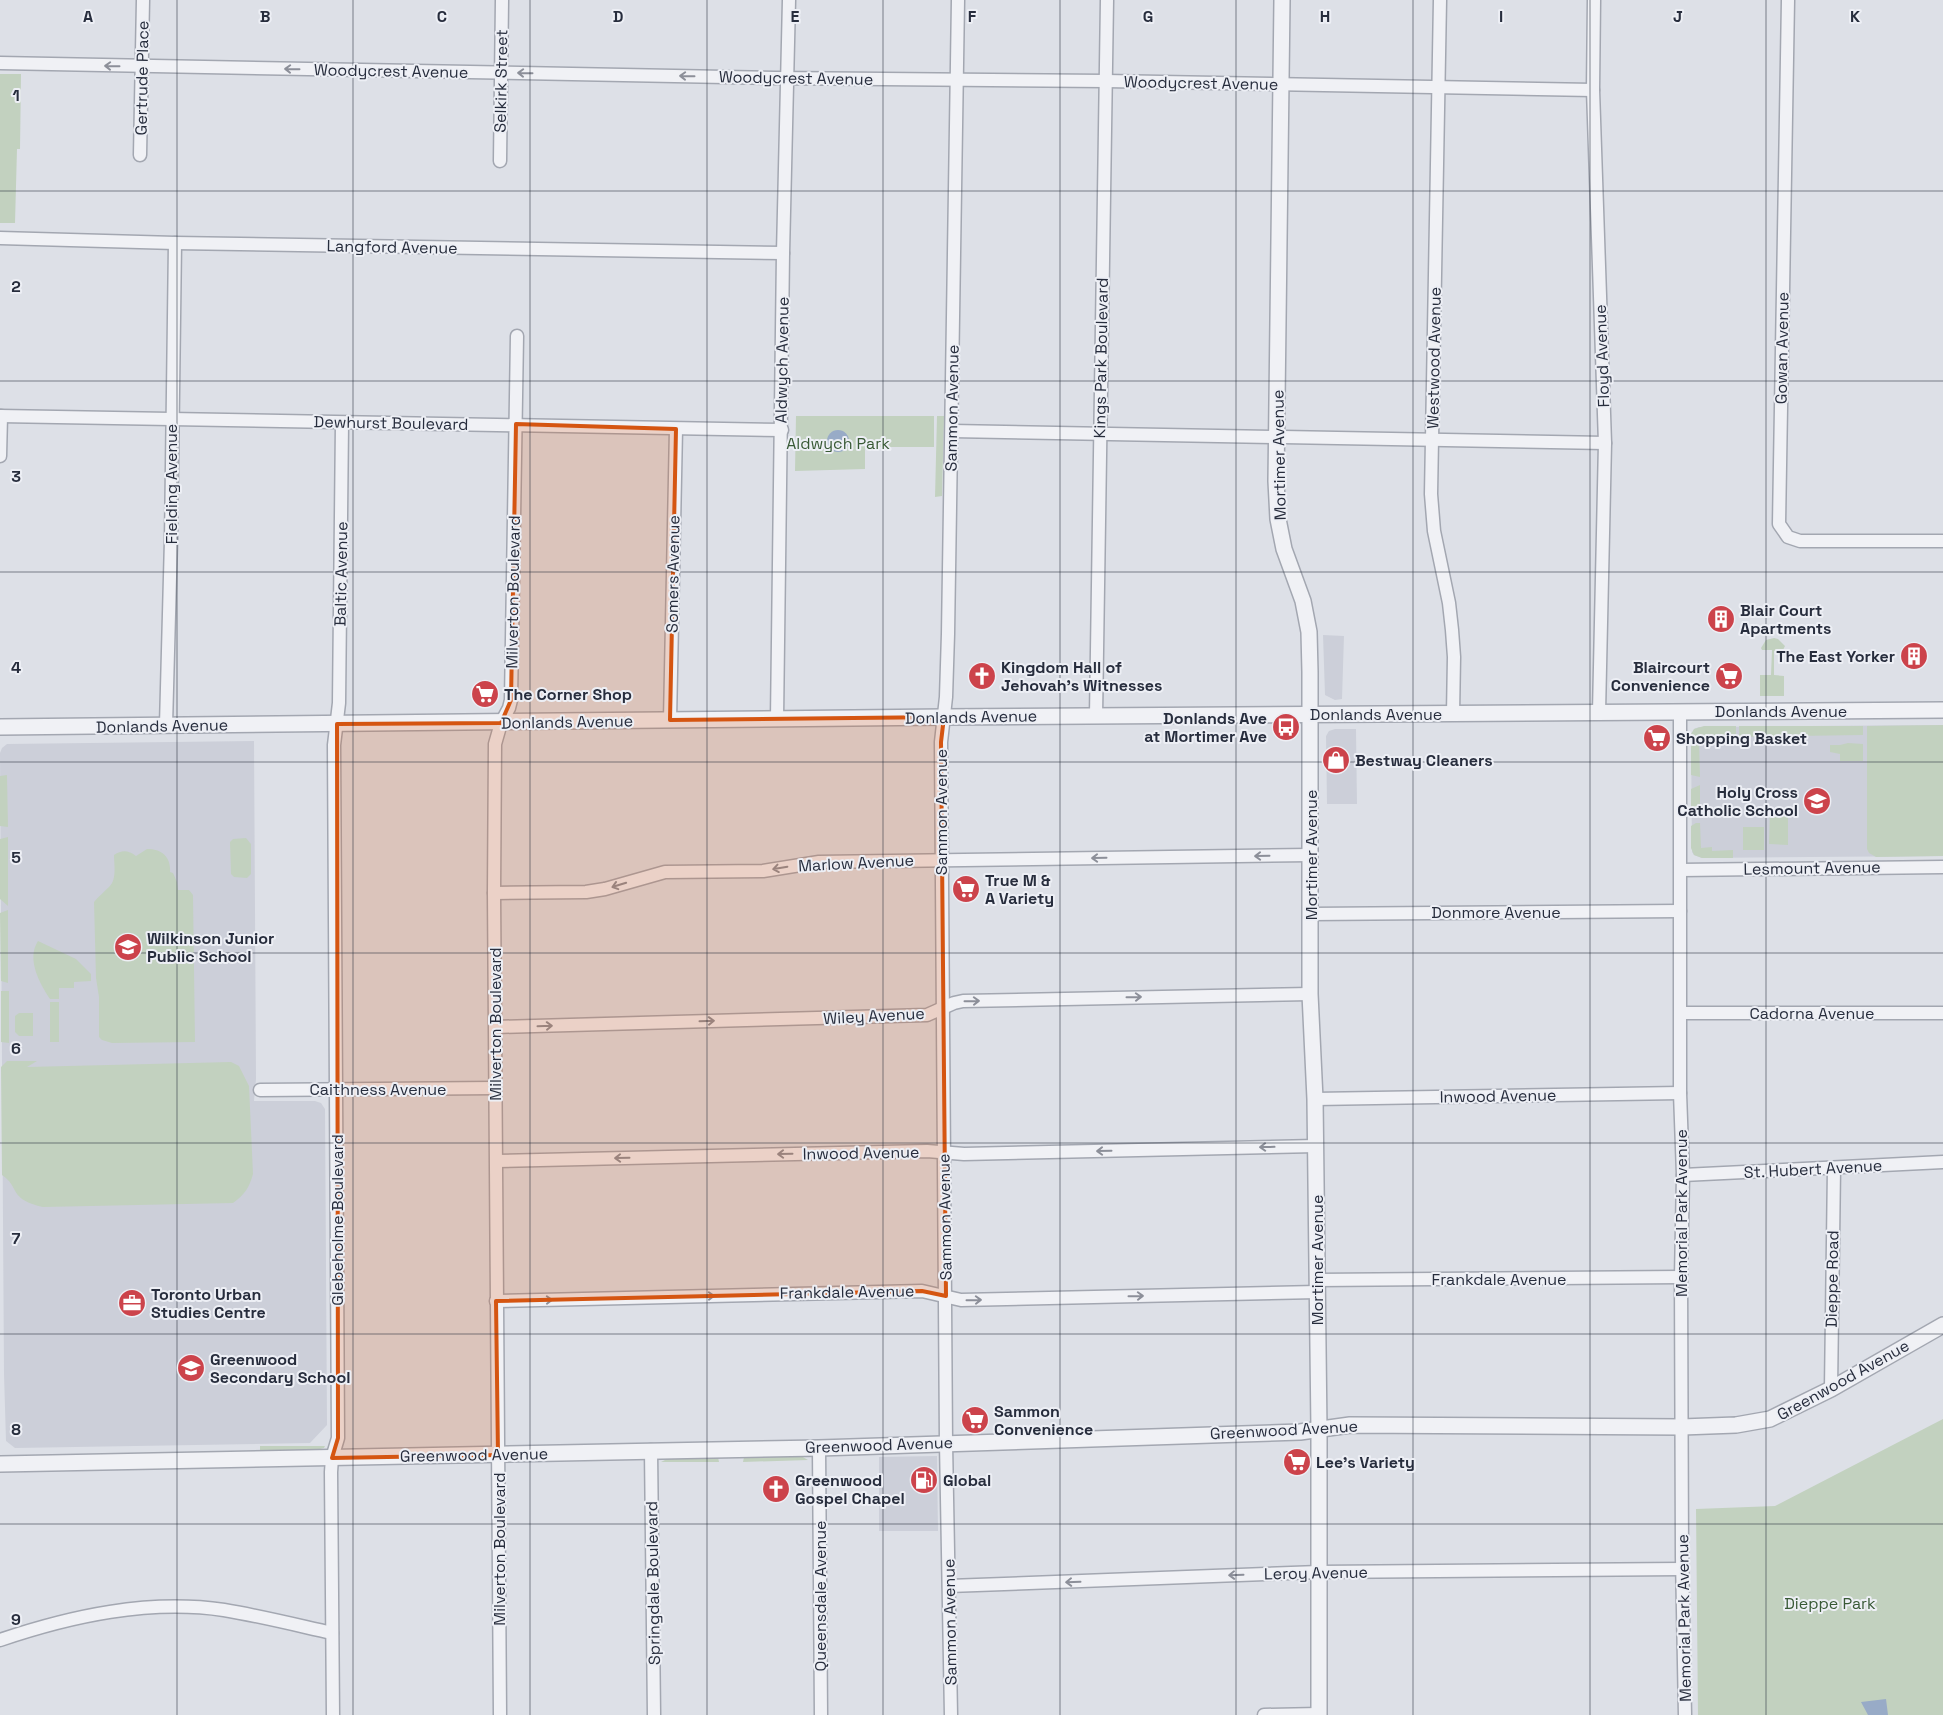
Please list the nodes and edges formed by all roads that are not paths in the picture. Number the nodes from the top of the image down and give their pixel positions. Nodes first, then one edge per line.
1 (143, 0) edge
2 (502, 0) edge
3 (789, 0) edge
4 (958, 0) edge
5 (1107, 0) edge
6 (1282, 0) edge
7 (1440, 0) edge
8 (1594, 0) edge
9 (1788, 0) edge
10 (0, 63) edge
11 (142, 66) junction
12 (501, 73) junction
13 (788, 78) junction
14 (956, 80) junction
15 (1106, 81) junction
16 (1281, 84) junction
17 (1440, 86) junction
18 (1593, 90) junction
19 (140, 156) dead end
20 (500, 161) dead end
21 (0, 238) edge
22 (174, 243) junction
23 (784, 253) junction
24 (517, 336) dead end
25 (0, 416) edge
26 (172, 418) junction
27 (342, 423) junction
28 (516, 424) junction
29 (676, 428) junction
30 (782, 430) junction
31 (952, 432) junction
32 (1100, 434) junction
33 (1277, 437) junction
34 (1433, 440) junction
35 (1605, 443) junction
36 (0, 456) edge
37 (1943, 541) edge
38 (1943, 710) edge
39 (1680, 711) junction
40 (1599, 712) junction
41 (1453, 714) junction
42 (1311, 715) junction
43 (1096, 716) junction
44 (944, 717) junction
45 (670, 720) junction
46 (777, 720) junction
47 (501, 723) junction
48 (337, 724) junction
49 (166, 725) junction
50 (0, 727) edge
51 (1310, 855) junction
52 (942, 860) junction
53 (1943, 867) edge
54 (1681, 870) junction
55 (494, 893) junction
56 (1680, 911) junction
57 (1311, 914) junction
58 (1310, 994) junction
59 (943, 1009) junction
60 (1681, 1013) junction
61 (1943, 1013) edge
62 (496, 1027) junction
63 (495, 1088) junction
64 (337, 1089) junction
65 (260, 1090) dead end
66 (1680, 1093) junction
67 (1315, 1099) junction
68 (1316, 1146) junction
69 (945, 1153) junction
70 (497, 1161) junction
71 (1943, 1162) edge
72 (1834, 1168) junction
73 (1683, 1175) junction
74 (1681, 1277) junction
75 (1317, 1286) junction
76 (946, 1296) junction
77 (496, 1301) junction
78 (1943, 1325) edge
79 (1831, 1389) junction
80 (1682, 1428) junction
81 (1319, 1430) junction
82 (946, 1443) junction
83 (819, 1448) junction
84 (651, 1450) junction
85 (498, 1455) junction
86 (332, 1458) junction
87 (0, 1464) edge
88 (1682, 1568) junction
89 (1319, 1572) junction
90 (949, 1586) junction
91 (332, 1633) junction
92 (0, 1640) edge
93 (1319, 1714) edge
94 (333, 1715) edge
95 (500, 1715) edge
96 (654, 1715) edge
97 (821, 1715) edge
98 (951, 1715) edge
99 (1264, 1715) edge
100 (1685, 1715) edge

1 - 11 street, Gertrude Place
2 - 12 street, Selkirk Street
3 - 13 street, Aldwych Avenue
4 - 14 street, Sammon Avenue
5 - 15 street, Kings Park Boulevard
6 - 16 street, Mortimer Avenue
7 - 17 street, Westwood Avenue
8 - 18 street, Floyd Avenue
9 - 37 street, Gowan Avenue
11 -> 10 street, Woodycrest Avenue
12 -> 11 street, Woodycrest Avenue
11 - 19 street, Gertrude Place
13 -> 12 street, Woodycrest Avenue
12 - 20 street, Selkirk Street
13 - 14 street, Woodycrest Avenue
13 - 23 street, Aldwych Avenue
14 - 15 street, Woodycrest Avenue
14 - 31 street, Sammon Avenue
15 - 16 street, Woodycrest Avenue
15 - 32 street, Kings Park Boulevard
16 - 17 street, Woodycrest Avenue
16 - 33 street, Mortimer Avenue
17 - 18 street, Woodycrest Avenue
17 - 34 street, Westwood Avenue
18 - 35 street, Floyd Avenue
21 - 22 street, Langford Avenue
22 - 23 street, Langford Avenue
22 - 26 street, Fielding Avenue
23 - 30 street, Aldwych Avenue
24 - 28 street, Milverton Boulevard
25 - 26 street, Dewhurst Boulevard
25 - 36 street
26 - 27 street, Dewhurst Boulevard
26 - 49 street, Fielding Avenue
27 - 28 street, Dewhurst Boulevard
27 - 48 street, Baltic Avenue
28 - 29 street, Dewhurst Boulevard
28 - 47 street, Milverton Boulevard
29 - 30 street, Dewhurst Boulevard
29 - 45 street, Somers Avenue
30 - 46 street, Aldwych Avenue
31 - 32 street
31 - 44 street, Sammon Avenue
32 - 33 street
32 - 43 street, Kings Park Boulevard
33 - 34 street
33 - 42 street, Mortimer Avenue
34 - 35 street
34 - 41 street, Westwood Avenue
35 - 40 street, Floyd Avenue
38 - 39 street, Donlands Avenue
39 - 40 street, Donlands Avenue
39 - 54 street, Memorial Park Avenue
40 - 41 street, Donlands Avenue
41 - 42 street, Donlands Avenue
42 - 43 street, Donlands Avenue
42 - 51 street, Mortimer Avenue
43 - 44 street, Donlands Avenue
44 - 46 street, Donlands Avenue
44 - 52 street, Sammon Avenue
45 - 46 street, Donlands Avenue
45 - 47 street, Donlands Avenue
47 - 48 street, Donlands Avenue
47 - 55 street, Milverton Boulevard
48 - 49 street, Donlands Avenue
48 - 64 street, Glebeholme Boulevard
49 - 50 street, Donlands Avenue
51 -> 52 street, Marlow Avenue
51 - 57 street, Mortimer Avenue
52 -> 55 street, Marlow Avenue
52 - 59 street, Sammon Avenue
53 - 54 street, Lesmount Avenue
54 - 56 street, Memorial Park Avenue
55 - 62 street, Milverton Boulevard
56 - 57 street, Donmore Avenue
56 - 60 street, Memorial Park Avenue
57 - 58 street, Mortimer Avenue
59 -> 58 street, Wiley Avenue
58 - 67 street, Mortimer Avenue
62 -> 59 street, Wiley Avenue
59 - 69 street, Sammon Avenue
60 - 61 street, Cadorna Avenue
60 - 66 street, Memorial Park Avenue
62 - 63 street, Milverton Boulevard
63 - 64 street, Caithness Avenue
63 - 70 street, Milverton Boulevard
64 - 65 street, Caithness Avenue
64 - 86 street, Glebeholme Boulevard
66 - 67 street, Inwood Avenue
66 - 73 street, Memorial Park Avenue
67 - 68 street, Mortimer Avenue
68 -> 69 street, Inwood Avenue
68 - 75 street, Mortimer Avenue
69 -> 70 street, Inwood Avenue
69 - 76 street, Sammon Avenue
70 - 77 street, Milverton Boulevard
71 - 72 street, St. Hubert Avenue
72 - 73 street, St. Hubert Avenue
72 - 79 street, Dieppe Road
73 - 74 street, Memorial Park Avenue
74 - 75 street, Frankdale Avenue
74 - 80 street, Memorial Park Avenue
76 -> 75 street, Frankdale Avenue
75 - 81 street, Mortimer Avenue
77 -> 76 street, Frankdale Avenue
76 - 82 street, Sammon Avenue
77 - 85 street, Milverton Boulevard
78 - 79 street, Greenwood Avenue
79 - 80 street, Greenwood Avenue
80 - 81 street, Greenwood Avenue
80 - 88 street, Memorial Park Avenue
81 - 82 street, Greenwood Avenue
81 - 89 street, Mortimer Avenue
82 - 83 street, Greenwood Avenue
82 - 90 street, Sammon Avenue
83 - 84 street, Greenwood Avenue
83 - 97 street, Queensdale Avenue
84 - 85 street, Greenwood Avenue
84 - 96 street, Springdale Boulevard
85 - 86 street, Greenwood Avenue
85 - 95 street, Milverton Boulevard
86 - 87 street, Greenwood Avenue
86 - 91 street, Glebeholme Boulevard
88 - 89 street, Leroy Avenue
88 - 100 street, Memorial Park Avenue
89 -> 90 street, Leroy Avenue
89 - 93 street, Mortimer Avenue
90 - 98 street, Sammon Avenue
91 - 92 street
91 - 94 street, Glebeholme Boulevard
93 - 99 street

